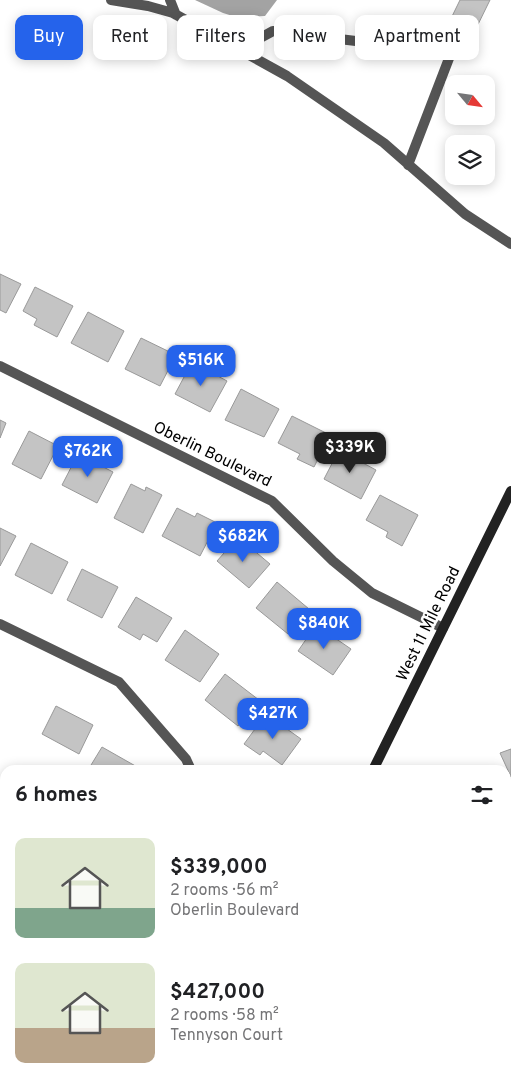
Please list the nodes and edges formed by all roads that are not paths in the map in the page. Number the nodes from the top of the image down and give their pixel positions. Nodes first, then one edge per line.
1 (111, 0) edge
2 (170, 0) edge
3 (176, 15) joint
4 (264, 36) edge
5 (259, 60) edge
6 (408, 165) junction
7 (511, 244) edge
8 (0, 366) edge
9 (511, 492) edge
10 (0, 624) edge
11 (443, 628) junction
12 (189, 765) edge
13 (375, 765) edge

1 - 3 street
2 - 3 street
4 - 6 street
5 - 6 street
6 - 7 street
8 - 11 street, Oberlin Boulevard
9 - 11 street, West 11 Mile Road
10 - 12 street
11 - 13 street, West 11 Mile Road

